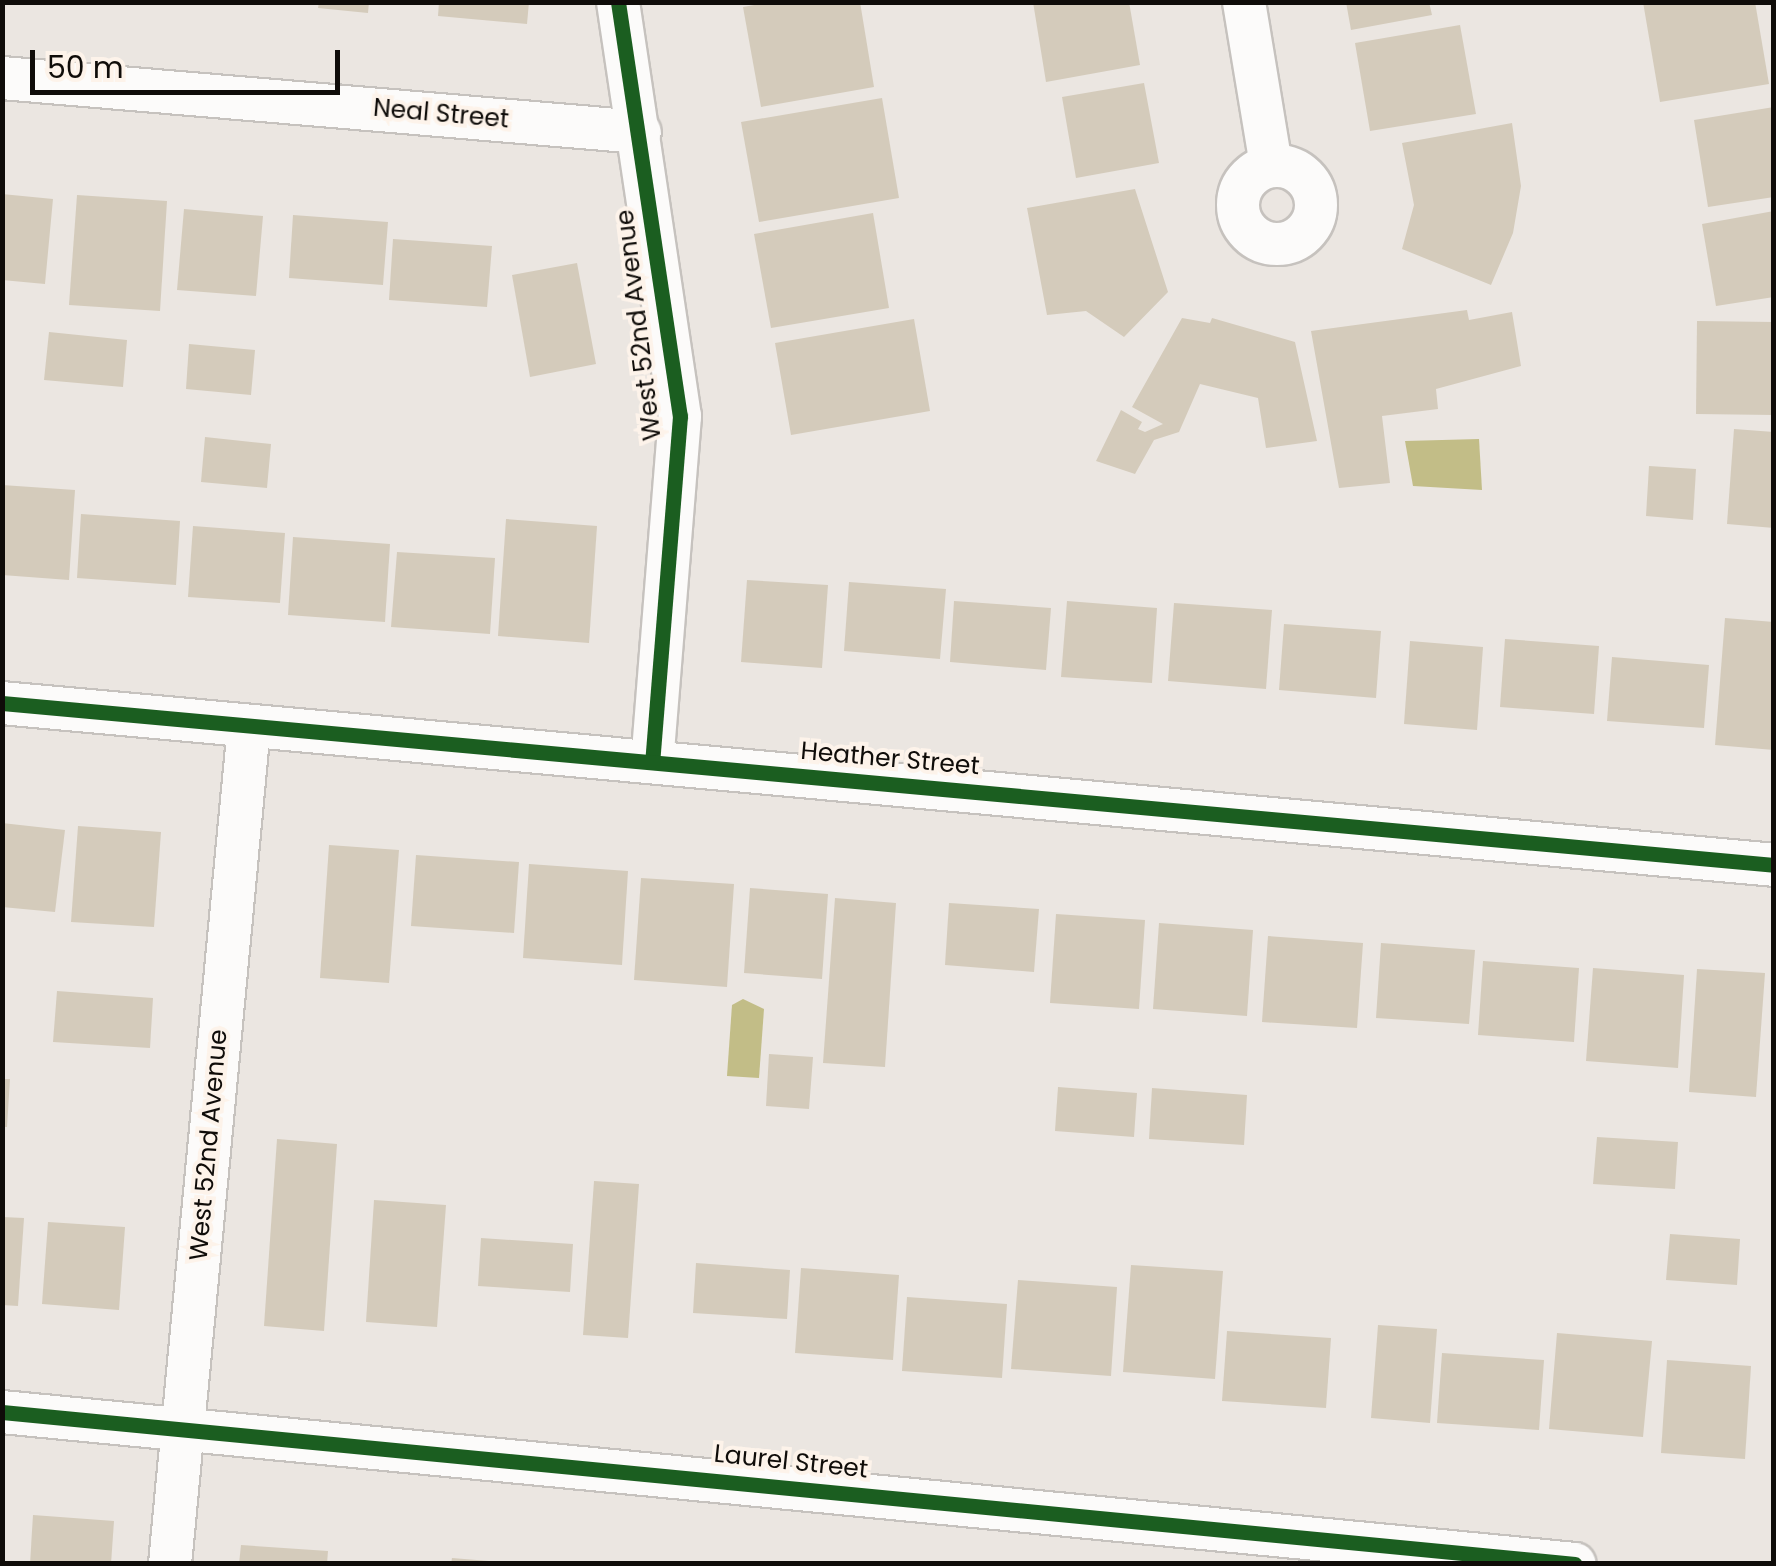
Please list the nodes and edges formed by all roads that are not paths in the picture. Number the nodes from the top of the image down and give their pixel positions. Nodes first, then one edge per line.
1 (618, 2) edge
2 (1244, 2) edge
3 (2, 78) edge
4 (640, 132) junction
5 (1271, 165) dead end
6 (2, 703) edge
7 (249, 726) junction
8 (652, 762) junction
9 (1774, 865) edge
10 (2, 1412) edge
11 (184, 1428) junction
12 (170, 1564) edge
13 (1575, 1564) edge

1 - 4 street, West 52nd Avenue
2 - 5 street
3 - 4 street, Neal Street
4 - 8 street, West 52nd Avenue
6 - 7 street, Heather Street
7 - 8 street, Heather Street
7 - 11 street, West 52nd Avenue
8 - 9 street, Heather Street
10 - 11 street, Laurel Street
11 - 12 street, West 52nd Avenue
11 - 13 street, Laurel Street

